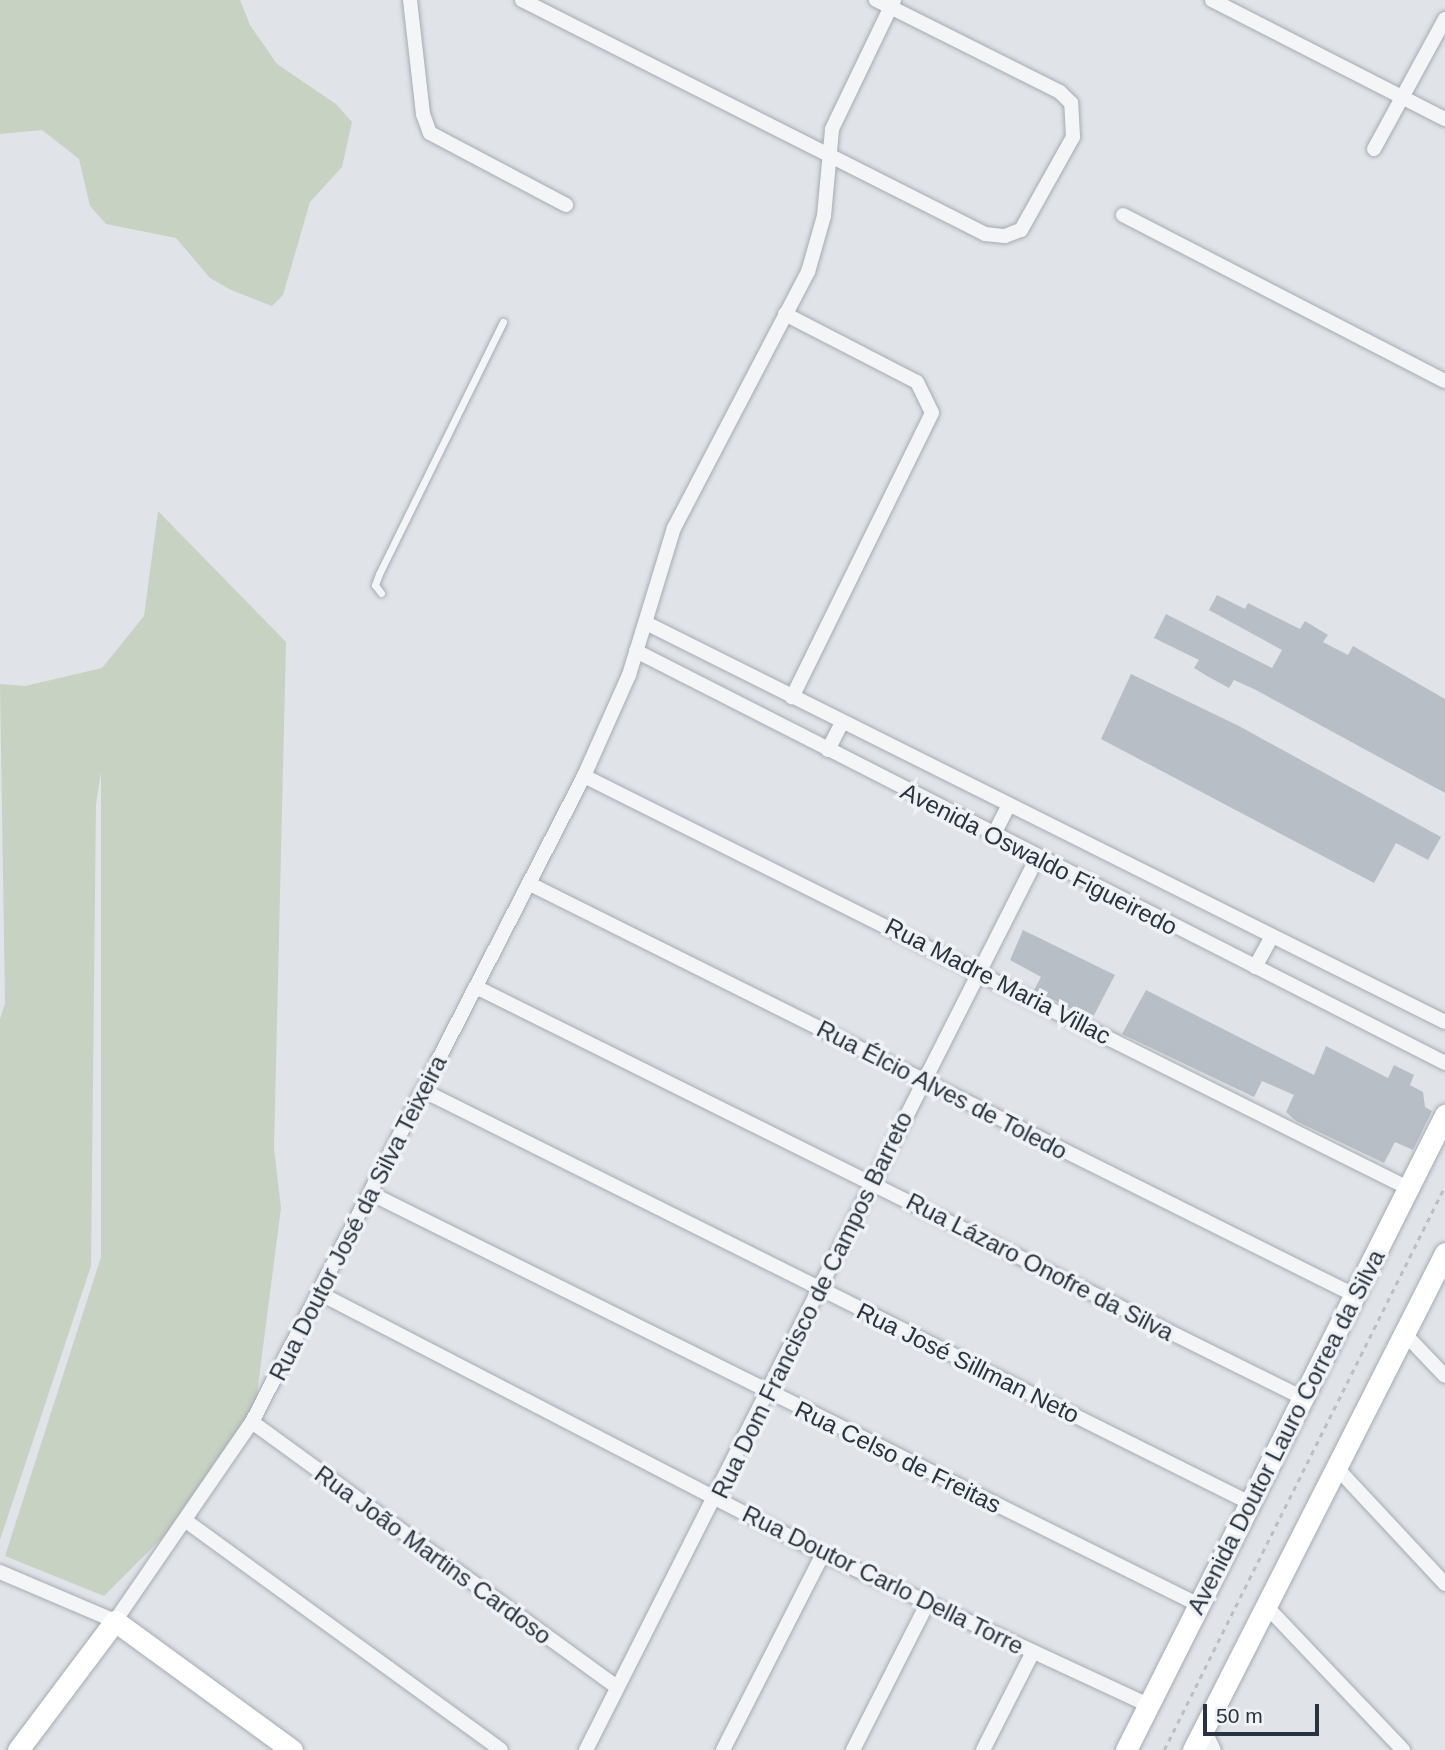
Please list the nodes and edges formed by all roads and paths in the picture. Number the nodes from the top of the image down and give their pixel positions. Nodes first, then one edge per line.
1 (410, 0) edge
2 (522, 0) edge
3 (876, 0) edge
4 (1212, 0) edge
5 (892, 4) edge
6 (1445, 19) edge
7 (1403, 96) junction
8 (1445, 119) edge
9 (1374, 149) dead end
10 (828, 155) junction
11 (566, 205) dead end
12 (1123, 215) dead end
13 (785, 314) junction
14 (503, 322) dead end
15 (1445, 381) edge
16 (381, 593) dead end
17 (646, 623) junction
18 (636, 651) junction
19 (792, 697) junction
20 (842, 722) junction
21 (828, 750) junction
22 (584, 776) junction
23 (1007, 807) junction
24 (993, 836) junction
25 (1036, 860) junction
26 (530, 884) junction
27 (1272, 936) junction
28 (1255, 967) junction
29 (978, 971) junction
30 (476, 987) junction
31 (1445, 1022) edge
32 (1445, 1063) edge
33 (923, 1080) junction
34 (424, 1091) junction
35 (1445, 1115) edge
36 (872, 1182) junction
37 (1445, 1186) edge
38 (1410, 1189) junction
39 (372, 1194) junction
40 (1445, 1252) edge
41 (817, 1288) junction
42 (321, 1294) junction
43 (1354, 1296) junction
44 (1404, 1333) junction
45 (1445, 1377) edge
46 (767, 1392) junction
47 (1303, 1398) junction
48 (252, 1422) junction
49 (1336, 1467) junction
50 (716, 1498) junction
51 (1250, 1503) junction
52 (186, 1521) junction
53 (823, 1553) junction
54 (0, 1572) edge
55 (1445, 1584) edge
56 (927, 1604) junction
57 (1199, 1605) junction
58 (1266, 1606) junction
59 (115, 1621) junction
60 (1032, 1654) junction
61 (616, 1686) junction
62 (1149, 1705) junction
63 (1204, 1729) junction
64 (26, 1747) edge
65 (292, 1750) edge
66 (501, 1750) edge
67 (586, 1750) edge
68 (723, 1750) edge
69 (853, 1750) edge
70 (983, 1750) edge
71 (1126, 1750) edge
72 (1164, 1750) edge
73 (1194, 1750) edge
74 (1214, 1750) edge
75 (1403, 1750) edge

1 - 11 street
2 - 10 street
3 - 5 street
4 - 7 street
5 - 10 street, Rua Doutor José da Silva Teixeira
5 - 10 street
6 - 7 street
7 - 8 street
7 - 9 street
10 - 13 street, Rua Doutor José da Silva Teixeira
12 - 15 street
13 - 17 street, Rua Doutor José da Silva Teixeira
13 - 19 street
14 - 16 lane
17 - 18 street, Rua Doutor José da Silva Teixeira
17 - 19 street, Avenida Oswaldo Figueiredo
18 - 21 street, Avenida Oswaldo Figueiredo
18 - 22 street, Rua Doutor José da Silva Teixeira
19 - 20 street, Avenida Oswaldo Figueiredo
20 - 21 street
20 - 23 street, Avenida Oswaldo Figueiredo
21 - 24 street, Avenida Oswaldo Figueiredo
22 - 26 street, Rua Doutor José da Silva Teixeira
22 - 29 street, Rua Madre Maria Villac
23 - 24 street
23 - 27 street, Avenida Oswaldo Figueiredo
24 - 25 street, Avenida Oswaldo Figueiredo
25 - 28 street, Avenida Oswaldo Figueiredo
25 - 29 street, Rua Dom Francisco de Campos Barreto
26 - 30 street, Rua Doutor José da Silva Teixeira
26 - 33 street, Rua Élcio Alves de Toledo
27 - 28 street
27 - 31 street, Avenida Oswaldo Figueiredo
28 - 32 street, Avenida Oswaldo Figueiredo
29 - 33 street, Rua Dom Francisco de Campos Barreto
29 - 38 street, Rua Madre Maria Villac
30 - 34 street, Rua Doutor José da Silva Teixeira
30 - 36 street, Rua Lázaro Onofre da Silva
33 - 36 street, Rua Dom Francisco de Campos Barreto
33 - 43 street, Rua Élcio Alves de Toledo
34 - 39 street, Rua Doutor José da Silva Teixeira
34 - 41 street, Rua José Sillman Neto
35 - 38 main road, Avenida Doutor Lauro Correa da Silva
36 - 41 street, Rua Dom Francisco de Campos Barreto
36 - 47 street, Rua Lázaro Onofre da Silva
37 - 72 path
38 - 43 main road, Avenida Doutor Lauro Correa da Silva
39 - 42 street, Rua Doutor José da Silva Teixeira
39 - 46 street, Rua Celso de Freitas
40 - 44 main road
41 - 46 street, Rua Dom Francisco de Campos Barreto
41 - 51 street, Rua José Sillman Neto
42 - 48 street, Rua Doutor José da Silva Teixeira
42 - 50 street, Rua Doutor Carlo Della Torre
43 - 47 main road, Avenida Doutor Lauro Correa da Silva
44 - 45 street
44 - 49 main road
46 - 50 street, Rua Dom Francisco de Campos Barreto
46 - 57 street, Rua Celso de Freitas
47 - 51 main road, Avenida Doutor Lauro Correa da Silva
48 - 52 street, Rua Doutor José da Silva Teixeira
48 - 61 street, Rua João Martins Cardoso
49 - 55 street
49 - 58 main road
50 - 53 street, Rua Doutor Carlo Della Torre
50 - 61 street, Rua Dom Francisco de Campos Barreto
51 - 57 main road, Avenida Doutor Lauro Correa da Silva
52 - 59 street, Rua Doutor José da Silva Teixeira
52 - 66 street
53 - 56 street, Rua Doutor Carlo Della Torre
53 - 68 street
54 - 59 street
56 - 60 street, Rua Doutor Carlo Della Torre
56 - 69 street
57 - 62 main road, Avenida Doutor Lauro Correa da Silva
58 - 63 main road
58 - 75 street
59 - 64 main road, Rua Doutor José da Silva Teixeira
59 - 65 main road
60 - 62 street, Rua Doutor Carlo Della Torre
60 - 70 street
61 - 67 street, Rua Dom Francisco de Campos Barreto
62 - 71 main road, Avenida Doutor Lauro Correa da Silva
63 - 73 main road
63 - 74 street

